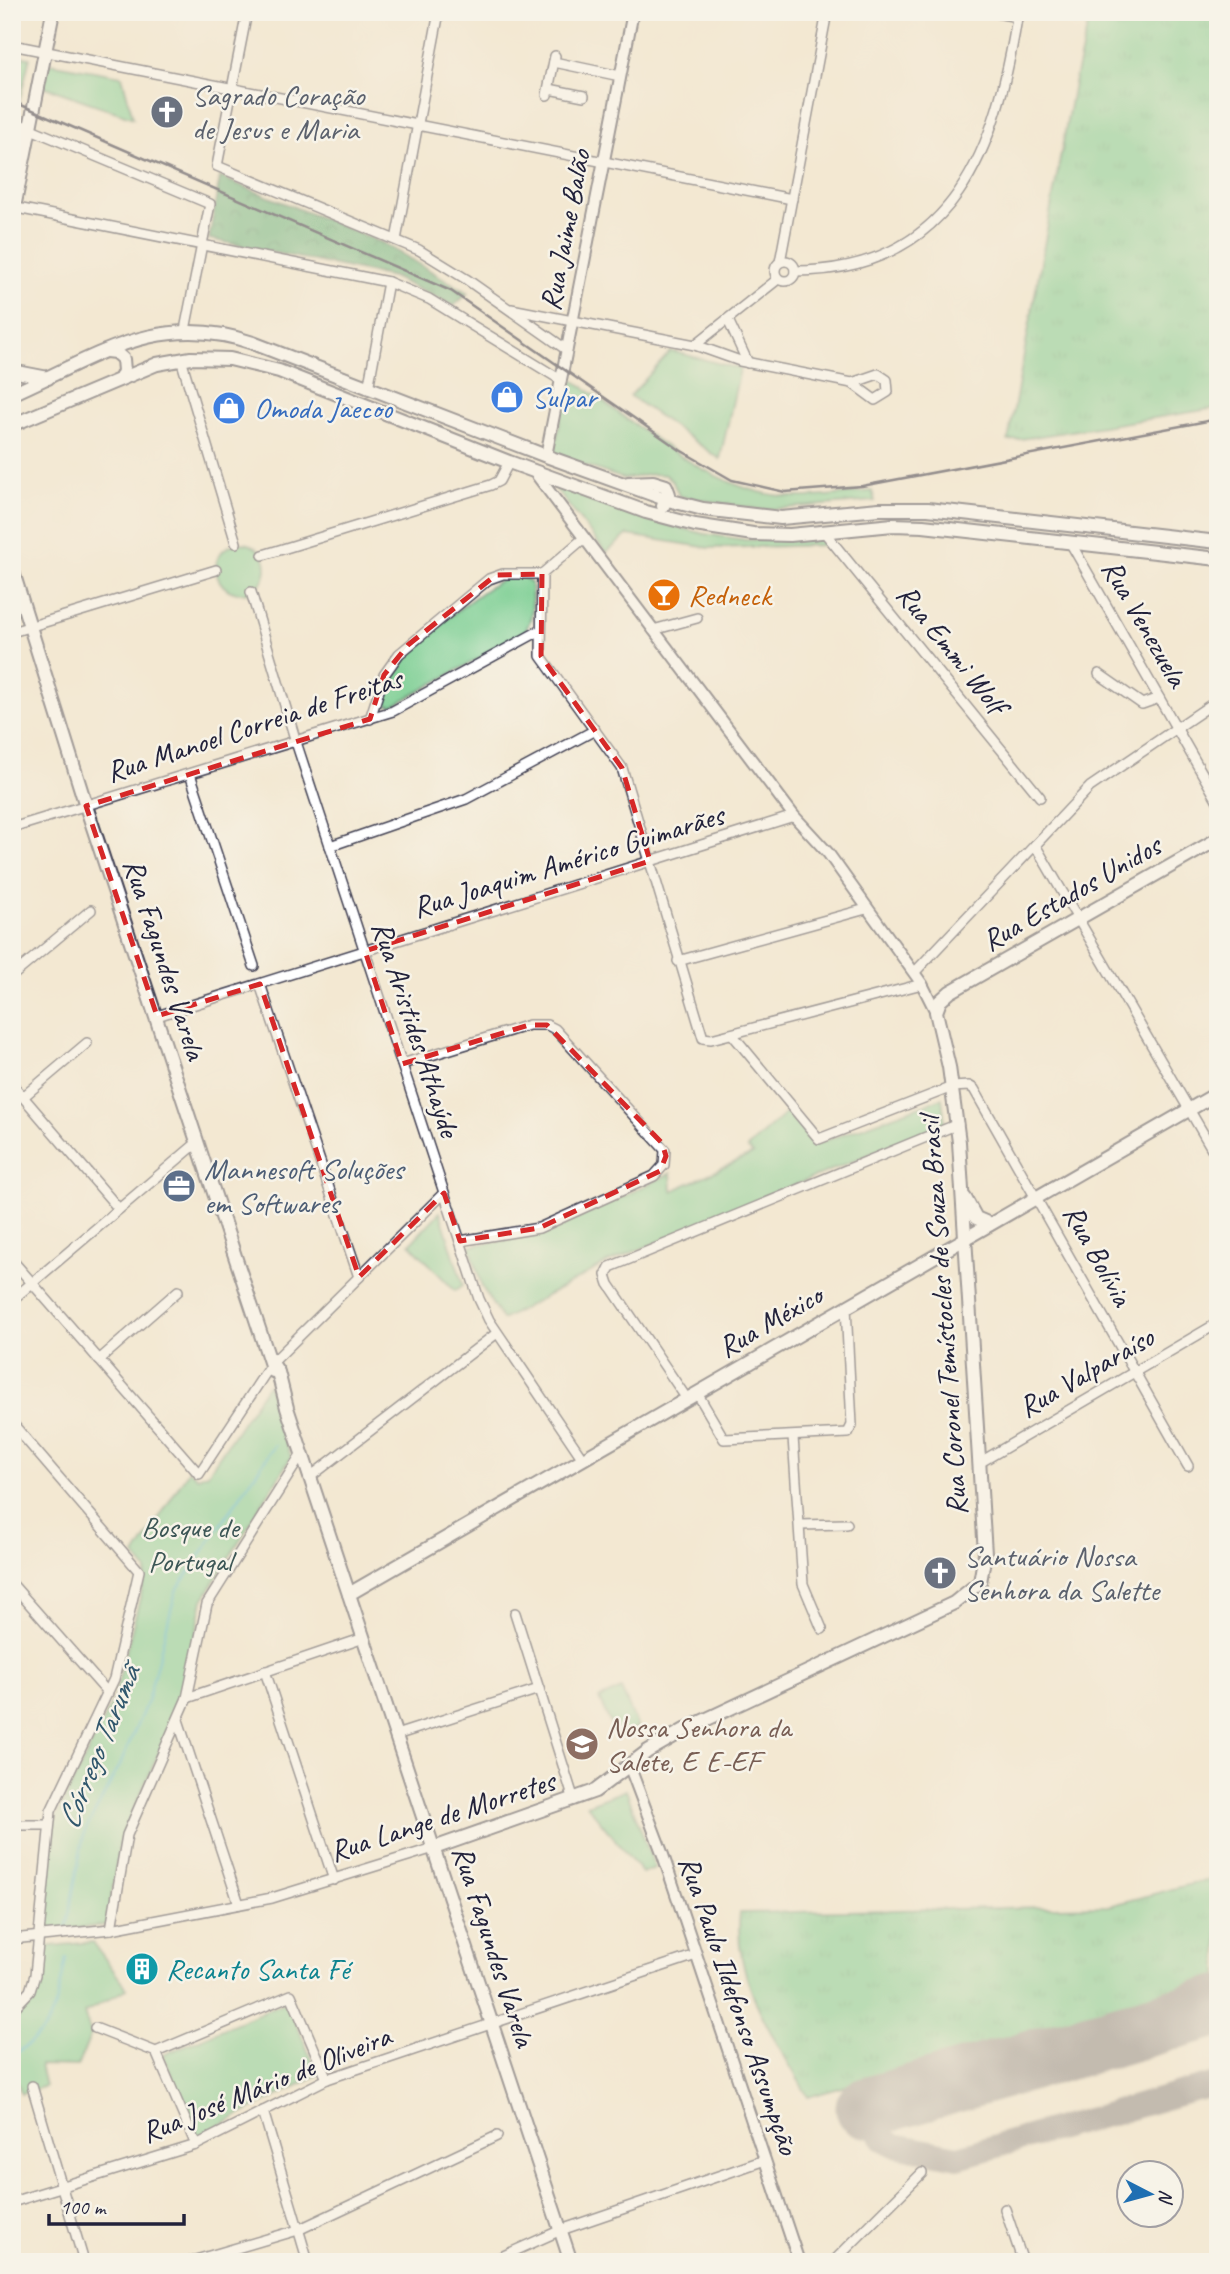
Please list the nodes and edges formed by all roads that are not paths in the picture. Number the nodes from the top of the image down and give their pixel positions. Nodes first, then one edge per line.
1 (53, 12) edge
2 (247, 12) edge
3 (439, 12) edge
4 (633, 12) edge
5 (827, 12) edge
6 (991, 12) edge
7 (1018, 15) edge
8 (12, 45) edge
9 (45, 53) junction
10 (620, 76) junction
11 (232, 89) junction
12 (584, 96) dead end
13 (12, 121) edge
14 (418, 126) junction
15 (30, 129) junction
16 (603, 162) junction
17 (792, 199) junction
18 (13, 211) edge
19 (396, 240) junction
20 (202, 243) junction
21 (780, 262) junction
22 (795, 271) junction
23 (778, 279) junction
24 (388, 282) junction
25 (507, 308) junction
26 (728, 320) junction
27 (572, 321) junction
28 (186, 330) junction
29 (695, 345) junction
30 (742, 349) junction
31 (106, 351) junction
32 (566, 351) junction
33 (181, 359) junction
34 (748, 363) junction
35 (765, 366) junction
36 (12, 371) edge
37 (48, 378) junction
38 (121, 378) junction
39 (561, 380) junction
40 (852, 383) dead end
41 (368, 388) junction
42 (12, 394) edge
43 (12, 425) edge
44 (470, 428) junction
45 (457, 442) junction
46 (546, 456) junction
47 (509, 462) junction
48 (533, 470) junction
49 (668, 500) junction
50 (646, 512) junction
51 (825, 533) junction
52 (584, 538) junction
53 (1070, 542) junction
54 (1218, 542) edge
55 (236, 543) dead end
56 (263, 555) dead end
57 (1218, 559) edge
58 (12, 569) edge
59 (216, 570) dead end
60 (542, 574) junction
61 (251, 592) dead end
62 (697, 618) dead end
63 (30, 626) junction
64 (541, 630) junction
65 (653, 630) junction
66 (12, 632) edge
67 (1099, 674) dead end
68 (1159, 698) junction
69 (1218, 700) edge
70 (370, 719) junction
71 (1176, 727) junction
72 (596, 730) junction
73 (296, 742) junction
74 (190, 774) junction
75 (1040, 797) dead end
76 (1218, 802) edge
77 (86, 806) junction
78 (794, 816) junction
79 (12, 828) edge
80 (1218, 839) edge
81 (1035, 845) junction
82 (330, 846) junction
83 (650, 862) junction
84 (91, 909) dead end
85 (866, 909) junction
86 (1078, 919) junction
87 (365, 951) junction
88 (678, 961) junction
89 (254, 966) dead end
90 (915, 973) junction
91 (12, 976) edge
92 (260, 984) junction
93 (922, 985) junction
94 (950, 992) junction
95 (936, 1012) junction
96 (157, 1016) junction
97 (732, 1034) junction
98 (86, 1043) dead end
99 (402, 1064) junction
100 (12, 1084) edge
101 (952, 1087) junction
102 (1218, 1093) edge
103 (23, 1097) junction
104 (1189, 1110) junction
105 (958, 1124) junction
106 (198, 1142) junction
107 (1218, 1158) edge
108 (962, 1191) junction
109 (444, 1193) junction
110 (1037, 1197) junction
111 (119, 1209) junction
112 (990, 1224) junction
113 (965, 1239) junction
114 (460, 1241) junction
115 (12, 1260) edge
116 (359, 1277) junction
117 (32, 1283) junction
118 (178, 1291) dead end
119 (12, 1300) edge
120 (846, 1307) junction
121 (1218, 1323) edge
122 (497, 1333) junction
123 (99, 1360) junction
124 (272, 1363) junction
125 (1135, 1371) junction
126 (692, 1396) junction
127 (12, 1423) edge
128 (793, 1437) junction
129 (302, 1454) junction
130 (583, 1459) junction
131 (979, 1463) junction
132 (1188, 1466) dead end
133 (310, 1477) junction
134 (847, 1524) dead end
135 (800, 1525) junction
136 (980, 1582) joint
137 (12, 1584) edge
138 (349, 1594) junction
139 (515, 1613) dead end
140 (822, 1629) dead end
141 (364, 1638) junction
142 (265, 1671) junction
143 (539, 1689) junction
144 (108, 1693) junction
145 (187, 1698) junction
146 (178, 1720) junction
147 (396, 1735) junction
148 (629, 1765) junction
149 (574, 1800) junction
150 (12, 1825) edge
151 (48, 1825) junction
152 (434, 1848) junction
153 (334, 1880) junction
154 (239, 1905) junction
155 (111, 1929) junction
156 (12, 1939) edge
157 (37, 1939) junction
158 (696, 1955) junction
159 (12, 2010) edge
160 (492, 2024) junction
161 (95, 2028) dead end
162 (156, 2052) junction
163 (327, 2079) junction
164 (32, 2086) dead end
165 (263, 2111) junction
166 (497, 2136) dead end
167 (195, 2145) junction
168 (765, 2160) junction
169 (922, 2173) dead end
170 (62, 2187) junction
171 (12, 2202) edge
172 (1006, 2208) dead end
173 (298, 2230) junction
174 (561, 2230) junction
175 (84, 2262) edge
176 (189, 2262) edge
177 (308, 2262) edge
178 (490, 2262) edge
179 (571, 2262) edge
180 (799, 2262) edge
181 (834, 2262) edge
182 (1023, 2262) edge

1 - 9 main road
2 - 11 street
3 - 14 street
4 - 10 street, Rua Jaime Balão
5 - 17 street
6 - 7 street
7 - 22 street
8 - 9 street
9 - 11 street
9 - 15 main road
10 - 12 street
10 - 16 street, Rua Jaime Balão
11 - 14 street
11 - 19 street
13 - 15 street
14 - 16 street
14 - 19 street
15 - 18 main road
15 - 20 street
16 - 17 street
16 - 27 street, Rua Jaime Balão
17 - 21 street
18 - 20 street
19 - 25 street
20 - 24 street
20 - 28 street
21 - 22 street
21 - 23 street
22 - 23 street
23 - 26 street
24 - 39 street
24 - 41 street
25 - 27 street
25 - 32 street
26 - 29 street
26 - 30 street
27 - 29 street
27 - 32 street, Rua Jaime Balão
28 - 31 main road
28 - 41 main road
29 - 34 street
30 - 34 street
30 - 35 street
31 - 37 main road
31 - 38 main road
32 - 39 street, Rua Jaime Balão
33 - 38 main road
33 - 45 main road
33 - 55 street
34 - 35 street
35 - 40 street
36 - 37 main road
37 - 42 main road
38 - 43 main road
39 - 46 street, Rua Jaime Balão
41 - 44 main road
44 - 45 main road
44 - 46 main road
45 - 47 main road
46 - 49 main road
47 - 48 main road
47 - 56 street
48 - 50 main road
48 - 52 street
49 - 50 main road
49 - 54 main road
50 - 51 main road
51 - 53 main road
51 - 75 street, Rua Emmi Wolf
52 - 60 street
52 - 65 street
53 - 57 main road
53 - 68 street, Rua Venezuela
58 - 63 main road, Rua Fagundes Varela
59 - 63 street
60 - 64 street
60 - 70 street
61 - 73 street, Rua Aristides Athaýde
62 - 65 street
63 - 66 street
63 - 77 main road, Rua Fagundes Varela
64 - 70 street, Rua Manoel Correia de Freitas
64 - 72 street
65 - 78 street
67 - 68 street
68 - 71 street, Rua Venezuela
69 - 71 street
70 - 73 street, Rua Manoel Correia de Freitas
71 - 76 street, Rua Venezuela
71 - 81 street
72 - 82 street
72 - 83 street
73 - 74 street, Rua Manoel Correia de Freitas
73 - 82 street, Rua Aristides Athaýde
74 - 77 street, Rua Manoel Correia de Freitas
74 - 89 street
77 - 79 street, Rua Manoel Correia de Freitas
77 - 96 main road, Rua Fagundes Varela
78 - 83 street, Rua Joaquim Américo Guimarães
78 - 85 street
80 - 86 main road, Rua Estados Unidos
81 - 86 street
81 - 90 street
82 - 87 street, Rua Aristides Athaýde
83 - 87 street, Rua Joaquim Américo Guimarães
83 - 88 street
84 - 91 street
85 - 88 street
85 - 90 street
86 - 94 main road, Rua Estados Unidos
86 - 104 street
87 - 92 street, Rua Joaquim Américo Guimarães
87 - 99 street, Rua Aristides Athaýde
88 - 97 street
90 - 93 street
92 - 96 street, Rua Joaquim Américo Guimarães
92 - 116 street
93 - 94 street
93 - 95 street
93 - 97 street
94 - 95 main road, Rua Estados Unidos
95 - 101 main road, Rua Coronel Temístocles de Souza Brasil
96 - 106 main road, Rua Fagundes Varela
97 - 101 street
98 - 103 street
99 - 109 street, Rua Aristides Athaýde
99 - 114 street
100 - 103 street
101 - 105 main road, Rua Coronel Temístocles de Souza Brasil
101 - 110 street, Rua Bolívia
102 - 104 main road, Rua México
103 - 111 street
104 - 107 street
104 - 110 main road, Rua México
105 - 108 main road, Rua Coronel Temístocles de Souza Brasil
105 - 126 street
106 - 111 street
106 - 124 main road, Rua Fagundes Varela
108 - 112 main road
108 - 113 main road, Rua Coronel Temístocles de Souza Brasil
109 - 114 street, Rua Aristides Athaýde
109 - 116 street
110 - 112 main road, Rua México
110 - 125 street, Rua Bolívia
111 - 117 street
112 - 113 main road, Rua México
113 - 120 main road, Rua México
113 - 131 main road, Rua Coronel Temístocles de Souza Brasil
114 - 122 street, Rua Aristides Athaýde
115 - 117 street
116 - 124 street
117 - 119 street
117 - 123 street
118 - 123 street
120 - 126 main road, Rua México
120 - 128 street
121 - 125 street, Rua Valparaíso
122 - 130 street, Rua Aristides Athaýde
122 - 133 street
123 - 124 street
124 - 129 main road, Rua Fagundes Varela
125 - 131 street, Rua Valparaíso
125 - 132 street, Rua Bolívia
126 - 128 street
126 - 130 main road, Rua México
127 - 144 street
128 - 135 street
129 - 133 main road, Rua Fagundes Varela
129 - 145 street
130 - 138 main road, Rua México
131 - 136 main road, Rua Coronel Temístocles de Souza Brasil
133 - 138 main road, Rua Fagundes Varela
134 - 135 street
135 - 140 street
136 - 148 main road, Rua Lange de Morretes
137 - 144 street
138 - 141 main road, Rua Fagundes Varela
139 - 143 street
141 - 142 street
141 - 147 main road, Rua Fagundes Varela
142 - 145 street
142 - 153 street
143 - 147 street
143 - 149 street
144 - 151 street
145 - 146 street
146 - 154 street
146 - 155 street
147 - 152 main road, Rua Fagundes Varela
148 - 149 main road, Rua Lange de Morretes
148 - 158 street, Rua Paulo Ildefonso Assumpção
149 - 152 main road, Rua Lange de Morretes
150 - 151 street
151 - 157 street
152 - 153 street, Rua Lange de Morretes
152 - 160 main road, Rua Fagundes Varela
153 - 154 street, Rua Lange de Morretes
154 - 155 street, Rua Lange de Morretes
155 - 157 street, Rua Lange de Morretes
156 - 157 street, Rua Lange de Morretes
157 - 159 street
158 - 160 street, Rua José Mário de Oliveira
158 - 168 street, Rua Paulo Ildefonso Assumpção
160 - 163 street, Rua José Mário de Oliveira
160 - 174 main road, Rua Fagundes Varela
161 - 162 street
162 - 163 street
162 - 167 street
163 - 165 street, Rua José Mário de Oliveira
164 - 170 street
165 - 167 street, Rua José Mário de Oliveira
165 - 173 street
166 - 173 street
167 - 170 street, Rua José Mário de Oliveira
168 - 174 street
168 - 180 street, Rua Paulo Ildefonso Assumpção
169 - 181 street
170 - 171 street, Rua José Mário de Oliveira
170 - 175 street
172 - 182 street
173 - 176 street
173 - 177 street
174 - 178 street
174 - 179 main road, Rua Fagundes Varela

